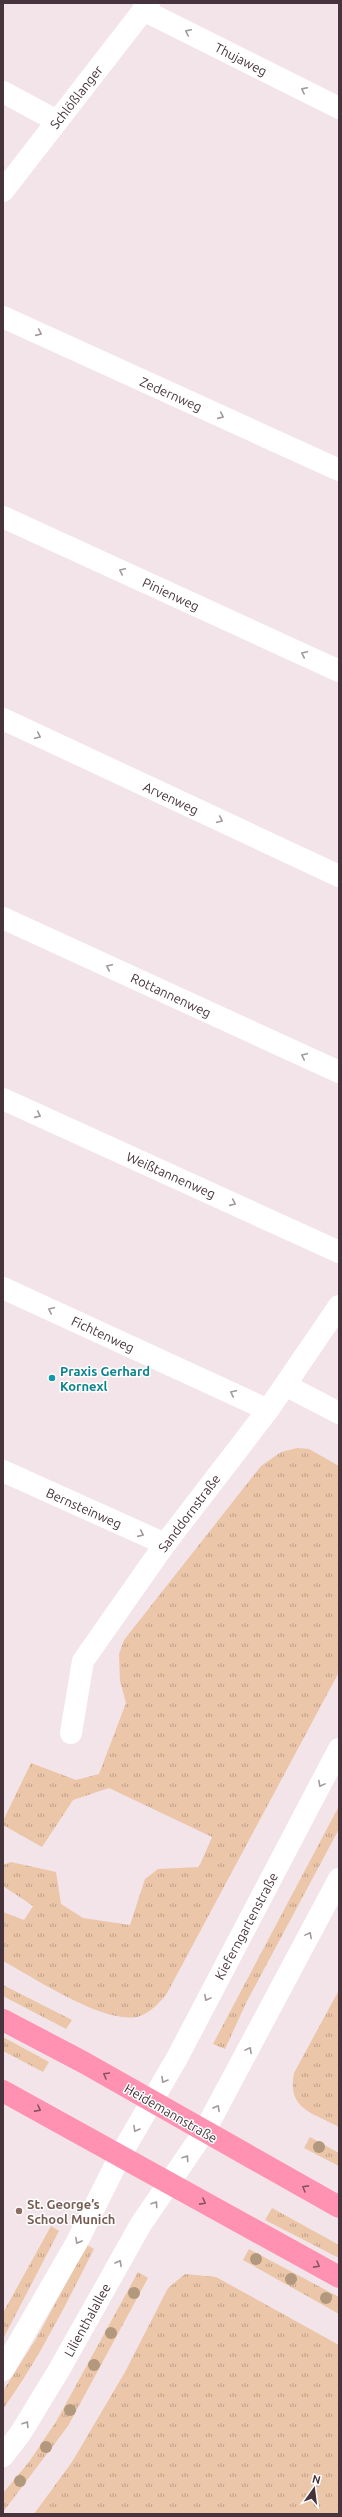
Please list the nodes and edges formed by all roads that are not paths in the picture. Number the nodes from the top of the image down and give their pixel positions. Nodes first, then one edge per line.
1 (146, 7) edge
2 (3, 92) edge
3 (339, 108) edge
4 (57, 121) junction
5 (3, 191) edge
6 (3, 317) edge
7 (339, 470) edge
8 (3, 517) edge
9 (339, 671) edge
10 (3, 720) edge
11 (339, 876) edge
12 (3, 918) edge
13 (339, 1072) edge
14 (3, 1099) edge
15 (339, 1252) edge
16 (3, 1288) edge
17 (339, 1306) edge
18 (285, 1385) junction
19 (268, 1410) junction
20 (339, 1413) edge
21 (3, 1471) edge
22 (165, 1544) junction
23 (70, 1733) dead end
24 (339, 1749) edge
25 (339, 1879) edge
26 (3, 2020) edge
27 (3, 2091) edge
28 (152, 2102) junction
29 (204, 2132) junction
30 (120, 2156) junction
31 (169, 2183) junction
32 (339, 2207) edge
33 (339, 2277) edge
34 (3, 2370) edge
35 (3, 2456) edge

3 -> 1 street, Thujaweg
1 - 4 street, Schlößlanger
2 - 4 street
4 - 5 street, Schlößlanger
6 -> 7 street, Zedernweg
9 -> 8 street, Pinienweg
10 -> 11 street, Arvenweg
13 -> 12 street, Rottannenweg
14 -> 15 street, Weißtannenweg
19 -> 16 street, Fichtenweg
17 - 18 street, Sanddornstraße
18 - 19 street, Sanddornstraße
18 - 20 street
19 - 22 street, Sanddornstraße
21 -> 22 street, Bernsteinweg
22 - 23 street, Sanddornstraße
24 -> 28 street, Kieferngartenstraße
29 -> 25 street
28 -> 26 main road, Heidemannstraße
27 -> 30 main road
28 - 29 main road, Heidemannstraße
28 -> 30 street
31 -> 29 street
32 -> 29 main road, Heidemannstraße
30 - 31 main road
30 -> 34 street
31 -> 33 main road
35 -> 31 street, Lilienthalallee

